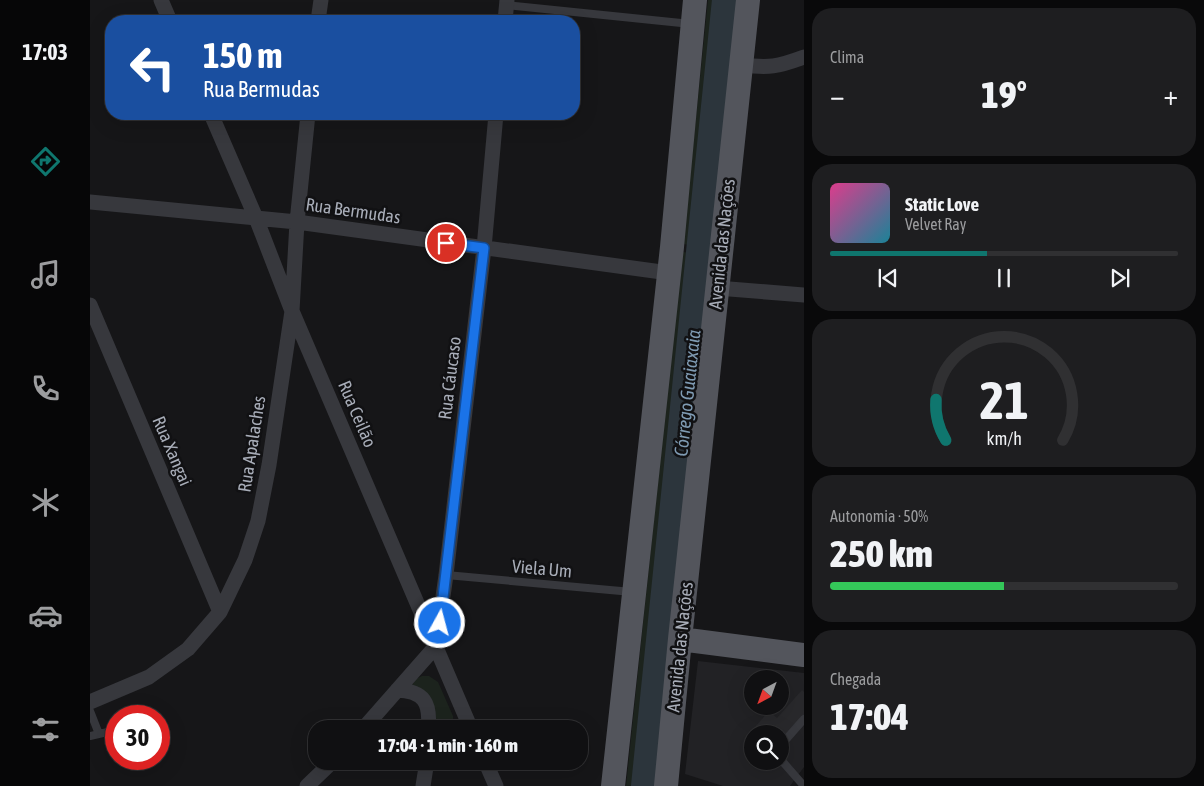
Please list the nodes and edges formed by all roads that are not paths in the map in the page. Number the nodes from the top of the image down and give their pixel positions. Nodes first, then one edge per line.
1 (161, 0) edge
2 (320, 0) edge
3 (695, 0) edge
4 (748, 0) edge
5 (506, 2) edge
6 (167, 15) edge
7 (319, 15) edge
8 (505, 15) edge
9 (693, 24) junction
10 (804, 57) edge
11 (742, 65) junction
12 (214, 120) edge
13 (307, 120) edge
14 (495, 120) edge
15 (90, 202) edge
16 (256, 218) junction
17 (297, 222) junction
18 (484, 248) junction
19 (669, 273) junction
20 (717, 288) junction
21 (804, 295) edge
22 (90, 305) edge
23 (292, 311) junction
24 (446, 575) junction
25 (634, 592) junction
26 (220, 612) junction
27 (680, 639) junction
28 (436, 646) junction
29 (804, 655) edge
30 (397, 690) junction
31 (90, 702) edge
32 (90, 711) edge
33 (804, 719) edge
34 (371, 720) edge
35 (429, 720) edge
36 (467, 720) edge
37 (105, 733) edge
38 (99, 734) junction
39 (90, 736) edge
40 (789, 736) edge
41 (789, 769) edge
42 (324, 770) edge
43 (426, 770) edge
44 (489, 770) edge
45 (307, 786) edge
46 (423, 786) edge
47 (496, 786) edge
48 (613, 786) edge
49 (666, 786) edge
50 (804, 786) edge

1 - 6 street
2 - 7 street
3 - 9 main road
4 - 11 main road, Avenida das Nações
5 - 8 street
5 - 9 lane
9 - 19 main road
10 - 11 street
11 - 20 main road, Avenida das Nações
12 - 16 street, Rua Ceilão
13 - 17 street, Rua Apalaches
14 - 18 street, Rua Cáucaso
15 - 16 street, Rua Bermudas
16 - 17 street, Rua Bermudas
16 - 23 street, Rua Ceilão
17 - 18 street, Rua Bermudas
17 - 23 street, Rua Apalaches
18 - 19 street, Rua Bermudas
18 - 24 street, Rua Cáucaso
19 - 25 main road
20 - 21 street
20 - 27 main road, Avenida das Nações
22 - 26 street, Rua Xangai
23 - 26 street, Rua Apalaches
23 - 28 street, Rua Ceilão
24 - 25 lane, Viela Um
24 - 28 street, Rua Cáucaso
25 - 48 main road
26 - 31 street, Rua Apalaches
27 - 29 main road
27 - 49 main road, Avenida das Nações
28 - 30 street
28 - 36 street, Rua Ceilão
30 - 34 street
30 - 35 street
32 - 38 lane
33 - 40 lane
37 - 38 lane
38 - 39 lane
41 - 50 lane
42 - 45 street
43 - 46 street
44 - 47 street

